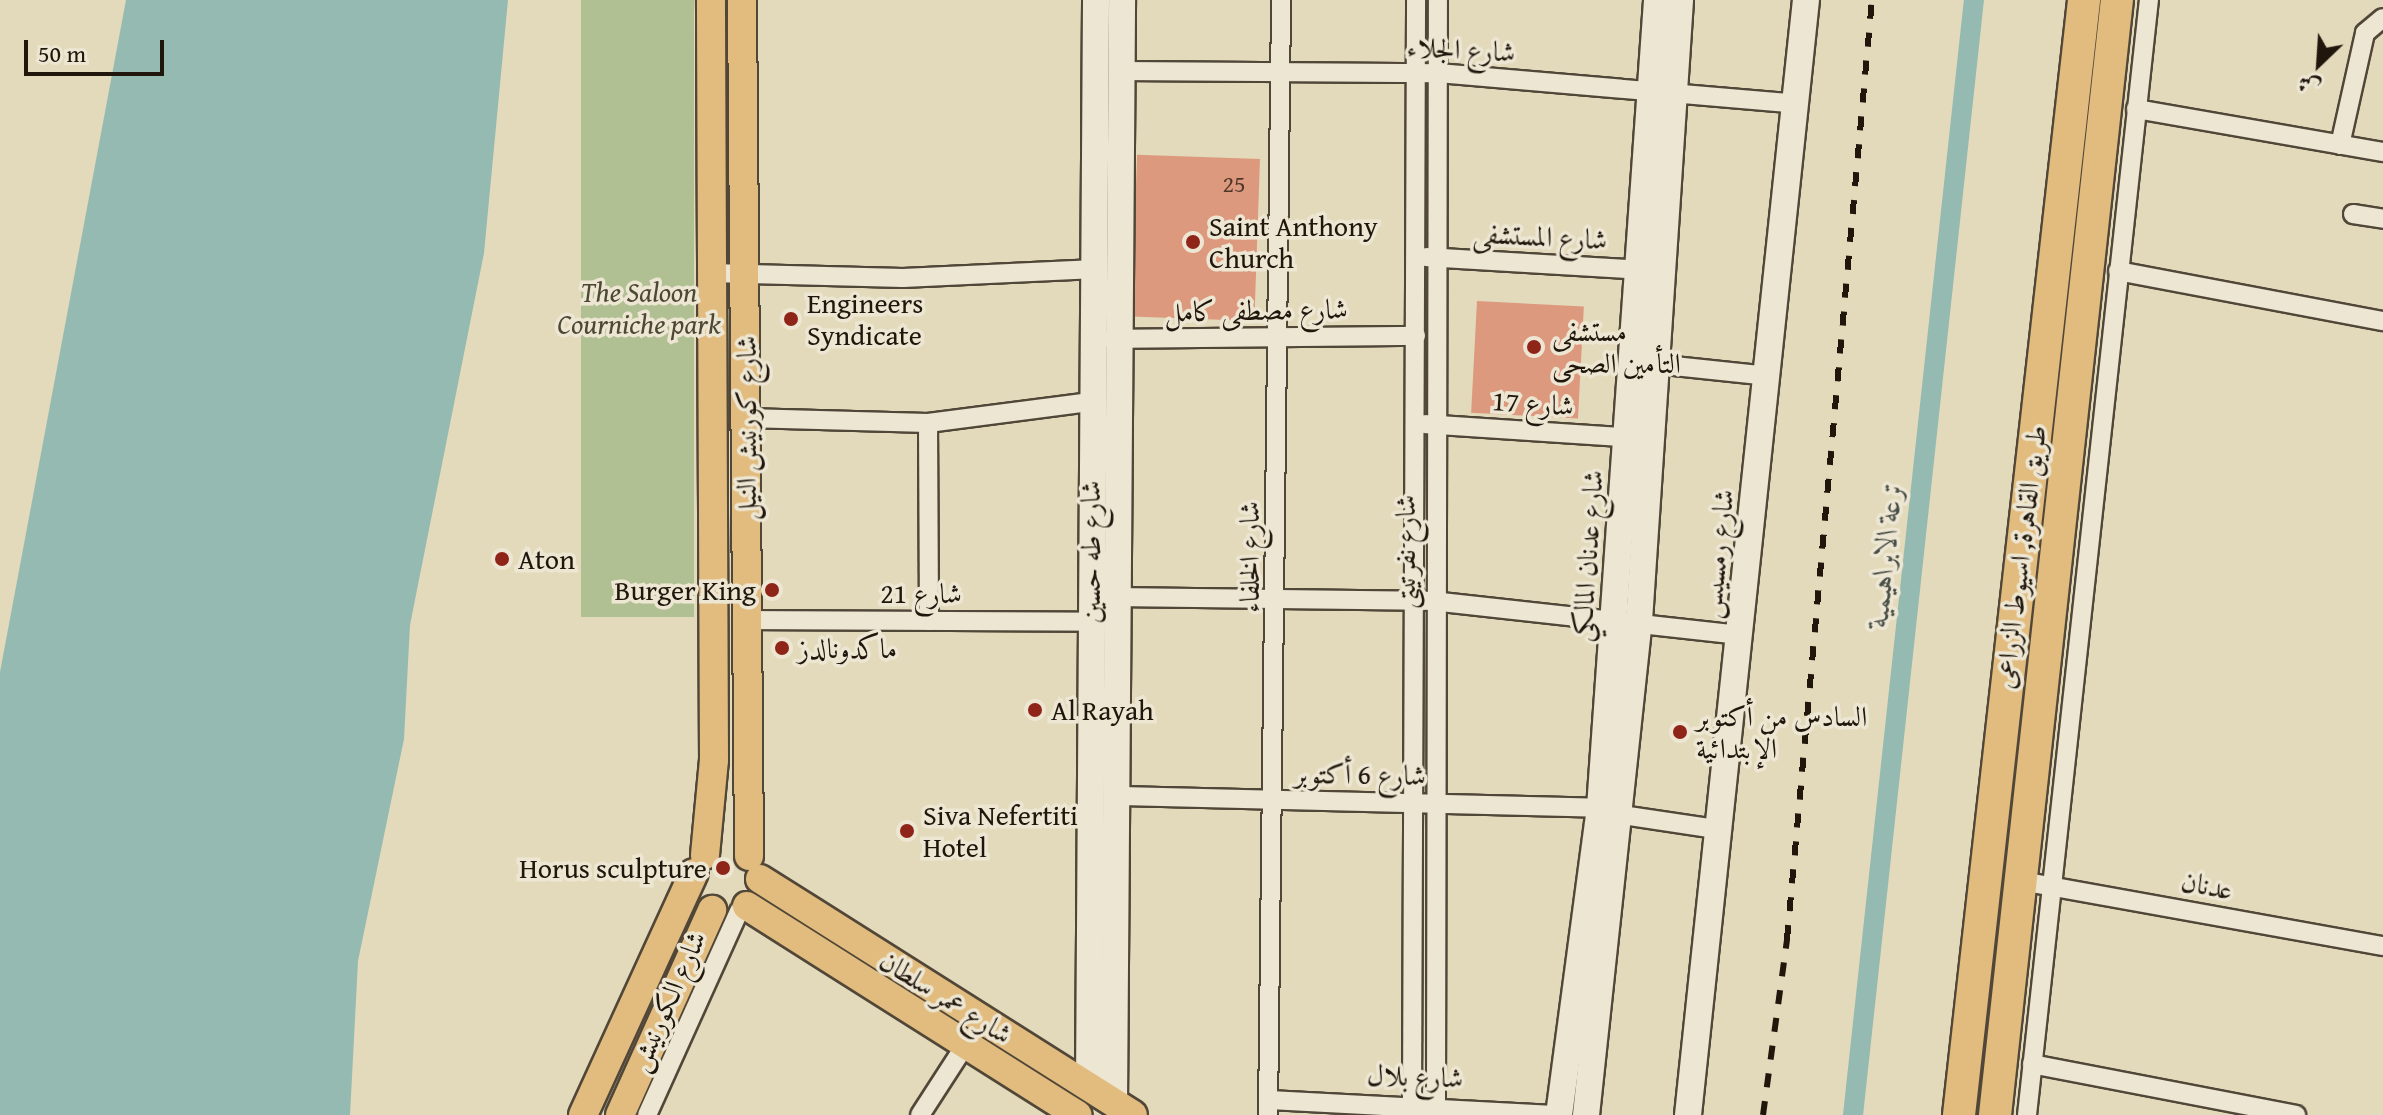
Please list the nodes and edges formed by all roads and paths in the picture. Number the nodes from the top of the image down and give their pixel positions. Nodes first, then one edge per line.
1 (711, 0) edge
2 (742, 0) edge
3 (1096, 0) edge
4 (1122, 0) edge
5 (1281, 0) edge
6 (1416, 0) edge
7 (1438, 0) edge
8 (1657, 0) edge
9 (1680, 0) edge
10 (1806, 0) edge
11 (2084, 0) edge
12 (2117, 0) edge
13 (2149, 0) edge
14 (2383, 18) edge
15 (1121, 71) junction
16 (1280, 72) junction
17 (1417, 73) junction
18 (1438, 73) junction
19 (1661, 93) junction
20 (1797, 104) junction
21 (2136, 109) junction
22 (2340, 145) junction
23 (2383, 152) edge
24 (2353, 214) dead end
25 (2383, 219) edge
26 (1417, 256) junction
27 (1436, 257) junction
28 (1096, 269) junction
29 (1648, 270) junction
30 (2118, 271) junction
31 (710, 273) junction
32 (744, 273) junction
33 (2383, 321) edge
34 (1416, 336) junction
35 (1279, 337) junction
36 (1109, 339) junction
37 (1643, 363) junction
38 (1769, 376) junction
39 (1097, 401) junction
40 (746, 418) junction
41 (928, 423) junction
42 (1413, 423) junction
43 (1434, 424) junction
44 (1638, 438) junction
45 (1122, 597) junction
46 (1276, 597) junction
47 (1411, 601) junction
48 (1432, 601) junction
49 (747, 620) junction
50 (1627, 620) junction
51 (929, 621) junction
52 (1096, 622) junction
53 (1740, 635) junction
54 (1120, 796) junction
55 (1276, 801) junction
56 (1414, 803) junction
57 (1434, 804) junction
58 (1611, 811) junction
59 (1722, 830) junction
60 (1985, 856) junction
61 (700, 864) junction
62 (754, 868) junction
63 (2032, 875) junction
64 (733, 909) junction
65 (2383, 946) edge
66 (966, 1044) junction
67 (2032, 1064) junction
68 (1097, 1068) junction
69 (1412, 1103) junction
70 (1436, 1104) junction
71 (1268, 1107) edge
72 (1124, 1109) edge
73 (1067, 1112) edge
74 (583, 1115) edge
75 (620, 1115) edge
76 (647, 1115) edge
77 (920, 1115) edge
78 (1560, 1115) edge
79 (1586, 1115) edge
80 (1688, 1115) edge
81 (1959, 1115) edge
82 (1995, 1115) edge
83 (2027, 1115) edge
84 (2296, 1115) edge

1 - 31 main road, شارع كورنيش النيل
2 - 32 main road, شارع كورنيش النيل
3 - 28 main road, شارع طه حسين
4 - 15 main road, شارع طه حسين
5 - 16 street, شارع الخلفاء
6 - 17 street, شارع نفرتيتى
7 - 18 street, شارع نفرتيتى
8 - 19 main road, شارع عدنان المالكي
9 - 19 main road, شارع عدنان المالكي
10 - 20 main road, شارع رمسيس
11 - 60 highway, طريق القاهرة, اسيوط الزراعى
12 - 63 highway, طريق القاهرة, اسيوط الزراعى
13 - 21 street, طريق القاهرة, اسيوط الزراعى
14 - 22 street
15 - 16 street, شارع الجلاء
15 - 36 main road, شارع طه حسين
16 - 17 street, شارع الجلاء
16 - 35 street, شارع الخلفاء
17 - 18 street, شارع الجلاء
17 - 26 street, شارع نفرتيتى
18 - 19 street, شارع الجلاء
18 - 27 street, شارع نفرتيتى
19 - 20 street, شارع الجلاء
19 - 29 main road, شارع عدنان المالكي
20 - 38 main road, شارع رمسيس
21 - 22 street
21 - 30 street, طريق القاهرة, اسيوط الزراعى
22 - 23 street
24 - 25 street
26 - 27 street, شارع المستشفى
26 - 34 street, شارع نفرتيتى
27 - 29 street, شارع المستشفى
27 - 43 street, شارع نفرتيتى
28 - 32 street
28 - 36 main road, شارع طه حسين
29 - 37 main road, شارع عدنان المالكي
30 - 33 street
30 - 63 street, طريق القاهرة, اسيوط الزراعى
31 - 32 street
31 - 61 main road, شارع كورنيش النيل
32 - 40 main road, شارع كورنيش النيل
34 - 35 street, شارع مصطفى كامل
34 - 42 street, شارع نفرتيتى
35 - 36 street, شارع مصطفى كامل
35 - 46 street, شارع الخلفاء
36 - 39 main road, شارع طه حسين
36 - 45 main road, شارع طه حسين
37 - 38 street
37 - 44 main road, شارع عدنان المالكي
38 - 53 main road, شارع رمسيس
39 - 41 street
39 - 52 main road, شارع طه حسين
40 - 41 street
40 - 49 main road, شارع كورنيش النيل
41 - 51 street
42 - 43 street, شارع 17
42 - 47 street, شارع نفرتيتى
43 - 44 street, شارع 17
43 - 48 street, شارع نفرتيتى
44 - 50 main road, شارع عدنان المالكي
45 - 46 street
45 - 54 main road, شارع طه حسين
46 - 47 street
46 - 55 street, شارع الخلفاء
47 - 48 street
47 - 56 street, شارع نفرتيتى
48 - 50 street
48 - 57 street, شارع نفرتيتى
49 - 51 street, شارع 21
49 - 62 main road, شارع كورنيش النيل
50 - 53 street
50 - 58 main road, شارع عدنان المالكي
51 - 52 street, شارع 21
52 - 68 main road, شارع طه حسين
53 - 59 main road, شارع رمسيس
54 - 55 street, شارع 6 أكتوبر
54 - 68 main road, شارع طه حسين
55 - 56 street, شارع 6 أكتوبر
55 - 71 street, شارع الخلفاء
56 - 57 street, شارع 6 أكتوبر
56 - 69 street, شارع نفرتيتى
57 - 58 street, شارع 6 أكتوبر
57 - 70 street, شارع نفرتيتى
58 - 59 street, شارع 6 أكتوبر
58 - 78 main road, شارع عدنان المالكي
58 - 79 main road, شارع عدنان المالكي
59 - 80 main road, شارع رمسيس
60 - 63 highway
60 - 81 highway, طريق القاهرة, اسيوط الزراعى
61 - 62 main road
61 - 64 main road
61 - 74 main road, شارع كورنيش النيل
62 - 64 main road
62 - 68 main road, شارع عمر سلطان
63 - 65 street, عدنان
63 - 67 street, طريق القاهرة, اسيوط الزراعى
63 - 82 highway, طريق القاهرة, اسيوط الزراعى
64 - 66 main road, شارع عمر سلطان
64 - 75 main road
64 - 76 street, شارع الكورنيش
66 - 73 main road, شارع عمر سلطان
66 - 77 street
67 - 83 street, طريق القاهرة, اسيوط الزراعى
67 - 84 street
68 - 72 main road, شارع عمر سلطان
68 - 72 main road, شارع طه حسين
69 - 70 street, شارع بلال
69 - 71 street, شارع بلال
70 - 78 street, شارع بلال

